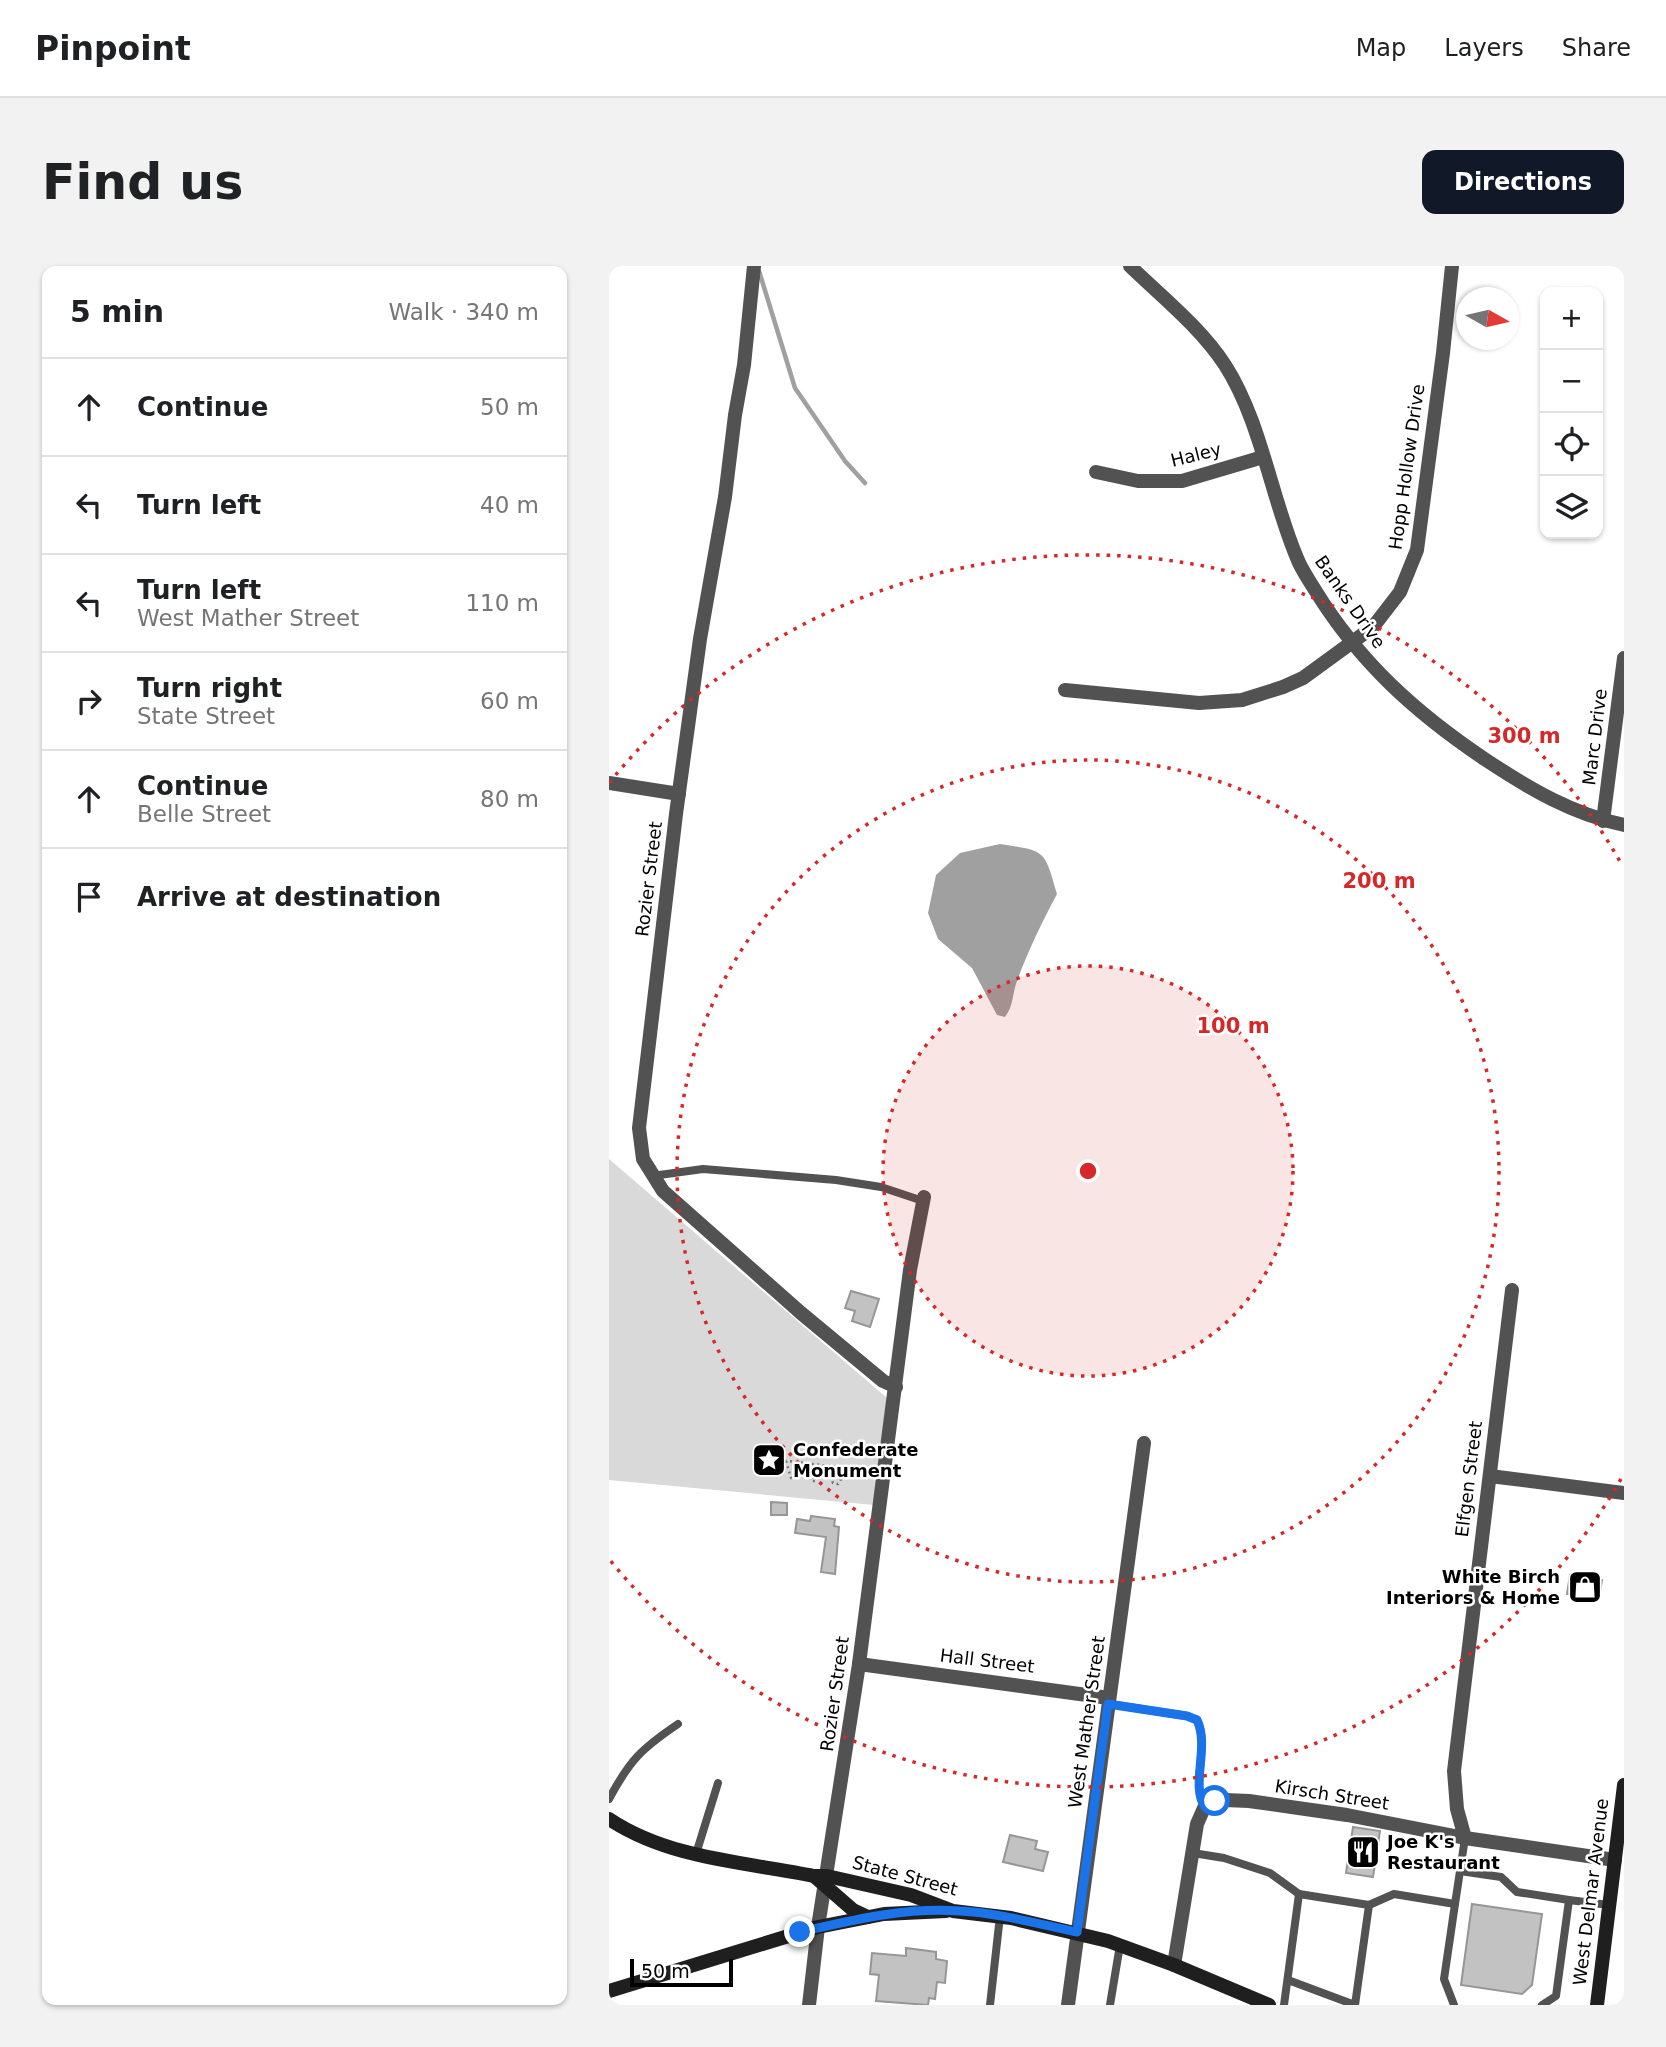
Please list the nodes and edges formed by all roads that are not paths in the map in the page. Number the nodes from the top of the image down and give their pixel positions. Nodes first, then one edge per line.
1 (754, 266) edge
2 (1130, 266) edge
3 (1452, 266) edge
4 (1263, 457) junction
5 (1096, 472) dead end
6 (1352, 644) junction
7 (1624, 658) edge
8 (1065, 691) dead end
9 (609, 783) edge
10 (679, 794) junction
11 (1603, 821) junction
12 (1624, 825) edge
13 (652, 1176) junction
14 (924, 1199) joint
15 (1512, 1290) dead end
16 (895, 1387) junction
17 (1144, 1443) dead end
18 (1490, 1476) junction
19 (1624, 1493) edge
20 (859, 1664) junction
21 (1109, 1701) junction
22 (678, 1724) dead end
23 (718, 1783) dead end
24 (1624, 1784) edge
25 (609, 1799) edge
26 (1205, 1807) junction
27 (609, 1819) edge
28 (1465, 1838) junction
29 (1193, 1853) junction
30 (696, 1854) junction
31 (1615, 1860) junction
32 (1460, 1871) junction
33 (822, 1880) junction
34 (1300, 1894) junction
35 (1569, 1900) junction
36 (1455, 1903) junction
37 (1369, 1905) junction
38 (1609, 1905) junction
39 (953, 1911) junction
40 (1000, 1916) junction
41 (868, 1917) junction
42 (818, 1927) junction
43 (1077, 1932) junction
44 (1120, 1945) junction
45 (1174, 1965) junction
46 (1288, 1980) junction
47 (609, 1991) edge
48 (1454, 2004) edge
49 (809, 2005) edge
50 (991, 2005) edge
51 (1068, 2005) edge
52 (1110, 2005) edge
53 (1269, 2005) edge
54 (1284, 2005) edge
55 (1465, 2005) edge
56 (1542, 2005) edge
57 (1597, 2005) edge

1 - 10 street, Rozier Street
2 - 4 street, Banks Drive
3 - 6 street, Hopp Hollow Drive
4 - 5 street, Haley
4 - 6 street, Banks Drive
6 - 8 street, Hopp Hollow Drive
6 - 11 street, Banks Drive
7 - 11 street, Marc Drive
9 - 10 street
10 - 13 street, Rozier Street
11 - 12 street, Banks Drive
13 - 14 lane
13 - 16 street, Rozier Street
14 - 16 street, Rozier Street
15 - 18 street, Elfgen Street
16 - 20 street, Rozier Street
17 - 21 street, West Mather Street
18 - 19 street
18 - 28 street, Elfgen Street
20 - 21 street, Hall Street
20 - 33 street, Rozier Street
21 - 26 lane
21 - 43 street, West Mather Street
22 - 25 lane
23 - 30 lane
24 - 31 street, West Delmar Avenue
26 - 28 street, Kirsch Street
26 - 29 street
27 - 30 street, State Street
28 - 31 street, Kirsch Street
28 - 32 lane
29 - 34 lane
29 - 45 street
30 - 33 street, State Street
31 - 38 street, West Delmar Avenue
32 - 35 lane
32 - 36 lane
33 - 39 street, State Street
33 - 41 street
33 - 42 street, Rozier Street
34 - 37 lane
34 - 46 lane
35 - 38 lane
35 - 56 lane
36 - 37 lane
36 - 48 lane
37 - 46 lane
38 - 57 street, West Delmar Avenue
39 - 40 street, State Street
39 - 41 street
40 - 43 street, State Street
40 - 50 lane
41 - 42 street
42 - 47 street
42 - 49 street, Rozier Street
43 - 44 street, State Street
43 - 51 street, West Mather Street
44 - 45 street, State Street
44 - 52 lane
45 - 53 street, State Street
46 - 54 lane
48 - 55 lane

